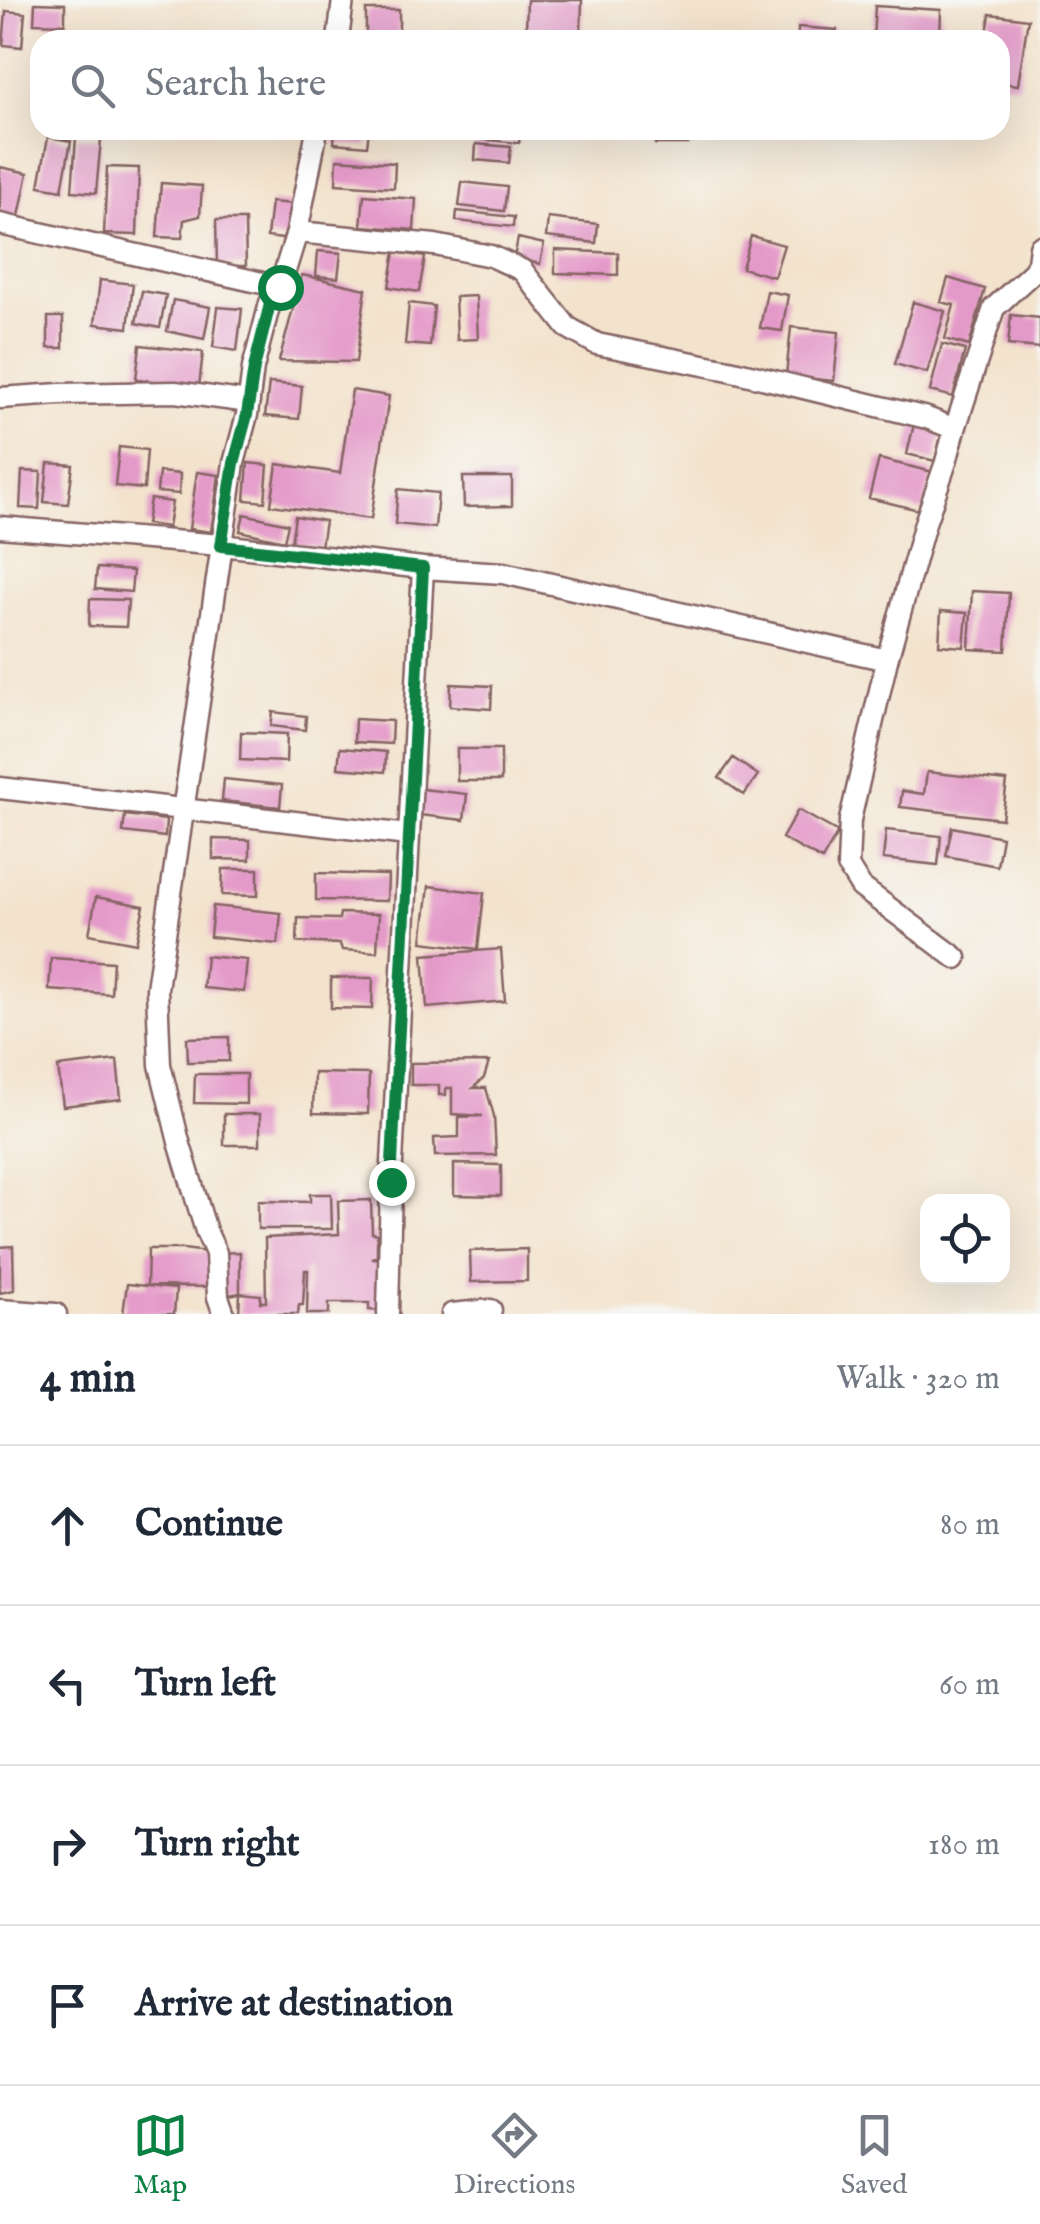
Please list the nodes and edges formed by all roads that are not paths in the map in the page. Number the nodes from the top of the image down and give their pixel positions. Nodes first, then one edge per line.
1 (343, 0) edge
2 (339, 30) edge
3 (315, 140) edge
4 (0, 224) edge
5 (297, 232) junction
6 (1040, 247) edge
7 (280, 287) junction
8 (0, 398) edge
9 (249, 402) junction
10 (955, 428) junction
11 (0, 528) edge
12 (221, 546) junction
13 (423, 568) junction
14 (887, 660) junction
15 (0, 788) edge
16 (182, 808) junction
17 (408, 834) junction
18 (956, 958) dead end
19 (0, 1310) edge
20 (491, 1310) dead end
21 (56, 1314) edge
22 (224, 1314) edge
23 (388, 1314) edge
24 (452, 1314) edge

1 - 2 street
3 - 5 street
4 - 7 street
5 - 7 street
5 - 10 street
6 - 10 street
7 - 9 street
8 - 9 street
9 - 12 street
10 - 14 street
11 - 12 street
12 - 13 street
12 - 16 street
13 - 14 street
13 - 17 street
14 - 18 street
15 - 16 street
16 - 17 street
16 - 22 street
17 - 23 street
19 - 21 street
20 - 24 street

